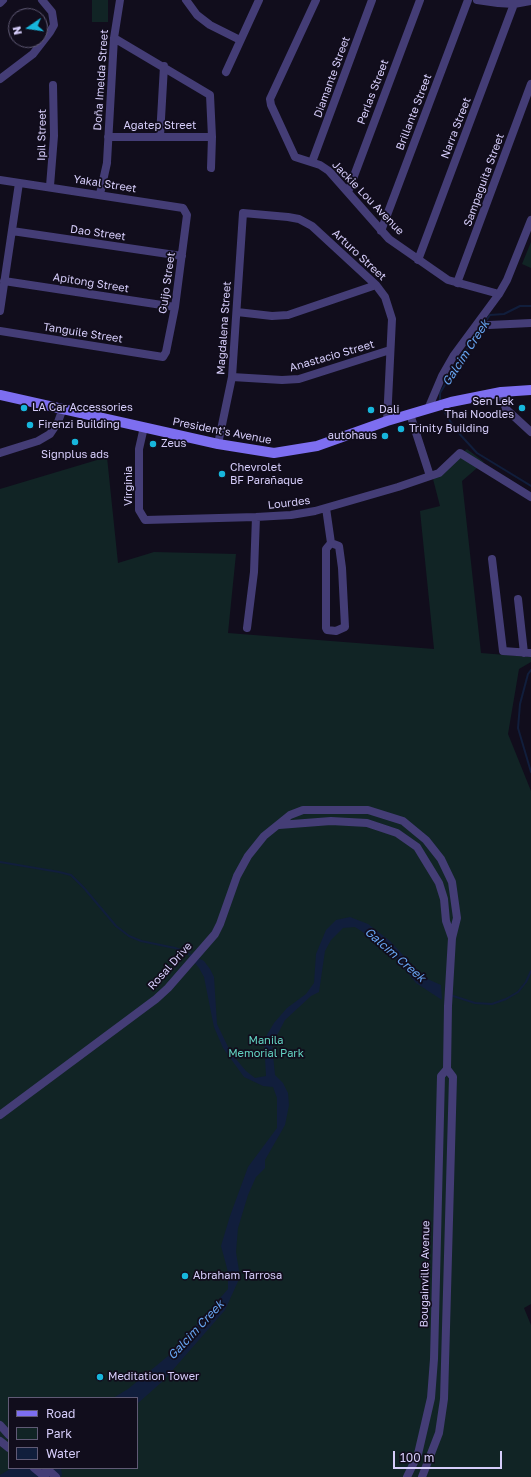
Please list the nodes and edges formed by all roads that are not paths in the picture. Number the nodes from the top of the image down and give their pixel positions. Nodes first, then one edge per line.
1 (3, 0) edge
2 (42, 0) edge
3 (120, 0) edge
4 (186, 0) edge
5 (259, 0) edge
6 (316, 0) edge
7 (372, 0) edge
8 (420, 0) edge
9 (468, 0) edge
10 (477, 0) edge
11 (531, 1) edge
12 (0, 3) edge
13 (514, 4) junction
14 (114, 38) junction
15 (240, 40) junction
16 (164, 66) junction
17 (226, 72) dead end
18 (0, 79) edge
19 (531, 84) edge
20 (53, 85) dead end
21 (108, 136) junction
22 (160, 136) junction
23 (212, 137) junction
24 (312, 162) junction
25 (211, 168) dead end
26 (0, 180) edge
27 (19, 183) junction
28 (50, 186) junction
29 (348, 192) junction
30 (100, 194) junction
31 (186, 211) joint
32 (243, 213) joint
33 (531, 220) edge
34 (12, 231) junction
35 (381, 231) junction
36 (182, 256) junction
37 (418, 260) junction
38 (4, 281) junction
39 (457, 283) junction
40 (376, 285) junction
41 (499, 294) junction
42 (175, 307) junction
43 (0, 311) edge
44 (236, 312) junction
45 (531, 323) edge
46 (489, 325) dead end
47 (0, 331) edge
48 (390, 350) junction
49 (164, 357) joint
50 (232, 377) junction
51 (531, 390) edge
52 (501, 392) junction
53 (0, 395) edge
54 (62, 408) junction
55 (432, 408) junction
56 (410, 414) junction
57 (387, 421) junction
58 (144, 427) junction
59 (531, 432) edge
60 (218, 444) junction
61 (0, 453) edge
62 (430, 476) junction
63 (531, 497) edge
64 (326, 508) junction
65 (256, 517) junction
66 (145, 520) joint
67 (331, 544) junction
68 (492, 559) dead end
69 (518, 599) dead end
70 (247, 628) dead end
71 (528, 653) edge
72 (291, 819) junction
73 (452, 938) junction
74 (447, 1069) junction
75 (0, 1115) edge
76 (0, 1425) edge
77 (8, 1434) edge
78 (0, 1440) edge
79 (8, 1447) edge
80 (35, 1469) edge
81 (47, 1469) edge
82 (45, 1477) edge
83 (56, 1477) edge
84 (406, 1477) edge
85 (422, 1477) edge

1 - 12 street
2 - 18 street
3 - 14 street, Doña Imelda Street
4 - 15 street
5 - 15 street
6 - 24 street, Jackie Lou Avenue
7 - 24 street, Diamante Street
8 - 29 street, Perlas Street
9 - 35 street, Brillante Street
10 - 13 street
11 - 13 street
13 - 37 street, Narra Street
14 - 16 street
14 - 21 street, Doña Imelda Street
15 - 17 street
16 - 22 street
16 - 23 street
19 - 39 street, Sampaguita Street
20 - 28 street, Ipil Street
21 - 22 street, Agatep Street
21 - 30 street, Doña Imelda Street
22 - 23 street, Agatep Street
23 - 25 street
24 - 29 street, Jackie Lou Avenue
26 - 27 street, Yakal Street
27 - 28 street, Yakal Street
27 - 34 street
28 - 30 street, Yakal Street
29 - 35 street, Jackie Lou Avenue
30 - 31 street, Yakal Street
31 - 36 street, Guijo Street
32 - 40 street, Arturo Street
32 - 44 street, Magdalena Street
33 - 41 street
34 - 36 street, Dao Street
34 - 38 street
35 - 37 street, Jackie Lou Avenue
36 - 42 street, Guijo Street
37 - 39 street, Jackie Lou Avenue
38 - 42 street, Apitong Street
38 - 43 street
39 - 41 street, Jackie Lou Avenue
40 - 44 street
40 - 48 street, Arturo Street
41 - 55 street
42 - 49 street, Guijo Street
44 - 50 street, Magdalena Street
45 - 46 street
47 - 49 street, Tanguile Street
48 - 50 street, Anastacio Street
48 - 57 street, Arturo Street
50 - 60 street, Magdalena Street
51 - 52 street, President's Avenue
52 - 55 street, President's Avenue
52 - 59 street
53 - 54 street, President's Avenue
54 - 58 street, President's Avenue
54 - 61 street
55 - 56 street, President's Avenue
56 - 57 street, President's Avenue
56 - 62 street
57 - 60 street, President's Avenue
58 - 60 street, President's Avenue
58 - 66 street, Virginia
62 - 63 street, Lourdes
62 - 64 street, Lourdes
64 - 65 street, Lourdes
64 - 67 street
65 - 66 street, Lourdes
65 - 70 street
67 - 67 street
68 - 71 street
69 - 71 street
72 - 73 street
72 - 73 street
72 - 75 street, Rosal Drive
73 - 74 street, Bougainville Avenue
74 - 84 street, Bougainville Avenue
74 - 85 street, Bougainville Avenue
76 - 77 street
78 - 79 street
80 - 82 street
81 - 83 street

